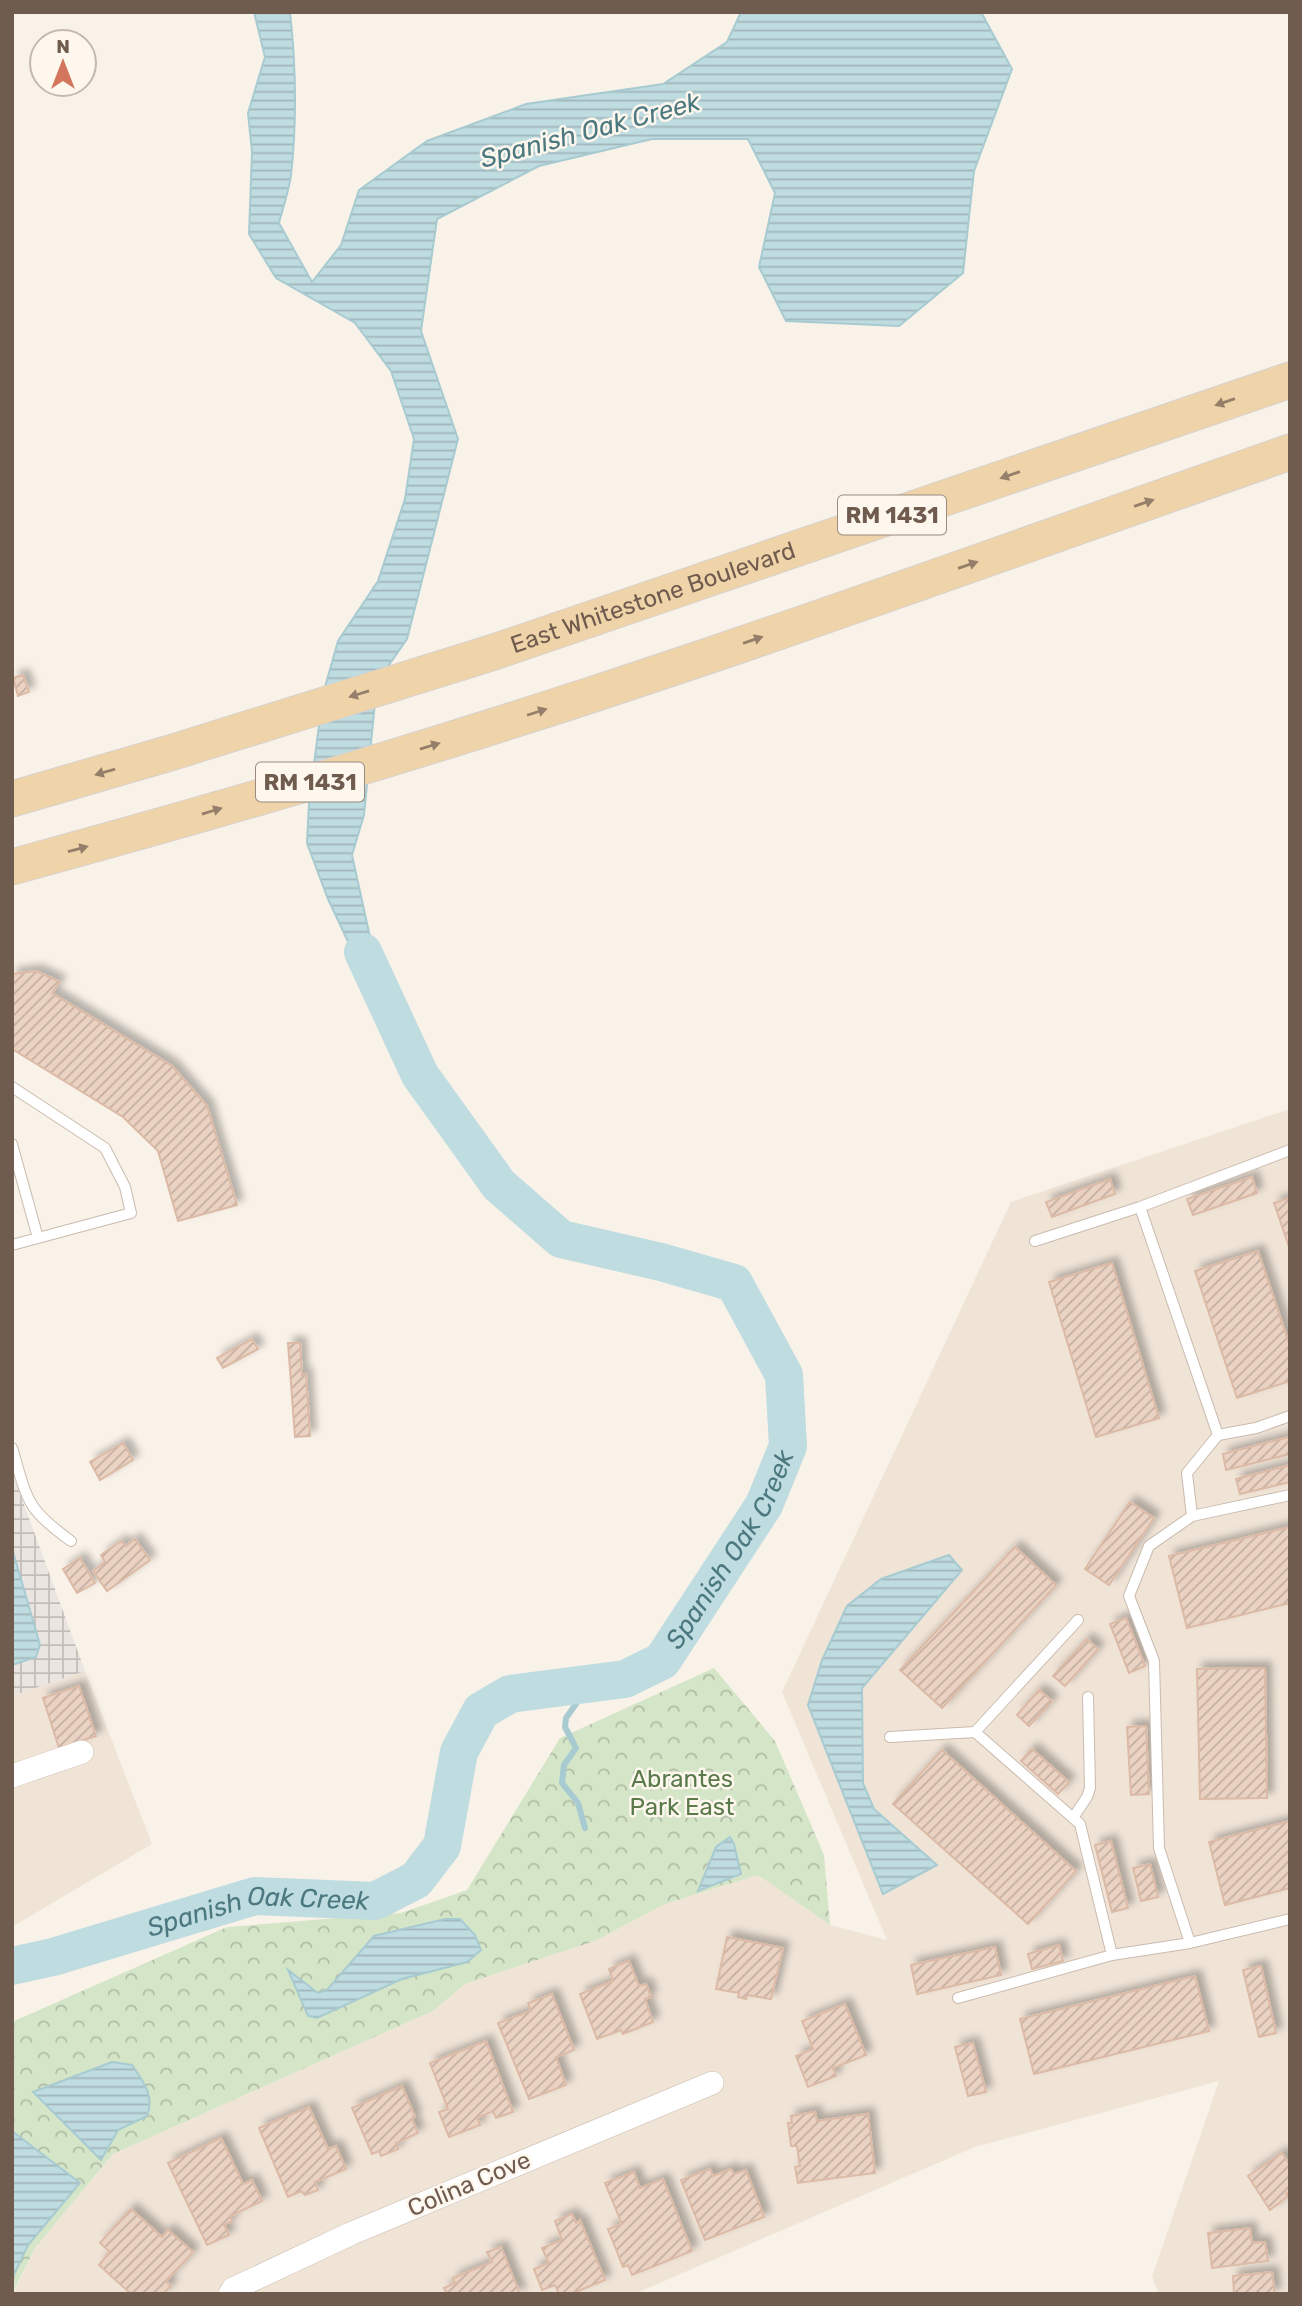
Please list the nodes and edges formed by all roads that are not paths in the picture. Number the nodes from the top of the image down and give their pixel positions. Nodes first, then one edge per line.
1 (1290, 380) edge
2 (1290, 452) edge
3 (12, 799) edge
4 (12, 867) edge
5 (12, 1087) edge
6 (12, 1144) edge
7 (1290, 1150) edge
8 (1140, 1207) junction
9 (38, 1238) junction
10 (1035, 1241) dead end
11 (12, 1245) edge
12 (1290, 1416) edge
13 (1218, 1434) junction
14 (12, 1448) edge
15 (1290, 1496) edge
16 (1192, 1516) junction
17 (71, 1541) dead end
18 (1078, 1620) dead end
19 (1088, 1696) dead end
20 (975, 1732) junction
21 (890, 1737) dead end
22 (82, 1752) dead end
23 (12, 1776) edge
24 (1073, 1818) junction
25 (1290, 1919) edge
26 (1189, 1943) junction
27 (1112, 1955) junction
28 (958, 1998) dead end
29 (712, 2083) dead end
30 (230, 2294) edge

1 -> 3 main road, East Whitestone Boulevard / RM 1431
4 -> 2 main road, RM 1431
5 - 9 lane
6 - 9 lane
7 - 8 lane
8 - 10 lane
8 - 13 lane
9 - 11 lane
12 - 13 lane
13 - 16 lane
14 - 17 lane
15 - 16 lane
16 - 26 lane
18 - 20 lane
19 - 24 lane
20 - 21 lane
20 - 24 lane
22 - 23 street
24 - 27 lane
25 - 26 lane
26 - 27 lane
27 - 28 lane
29 - 30 street, Colina Cove

